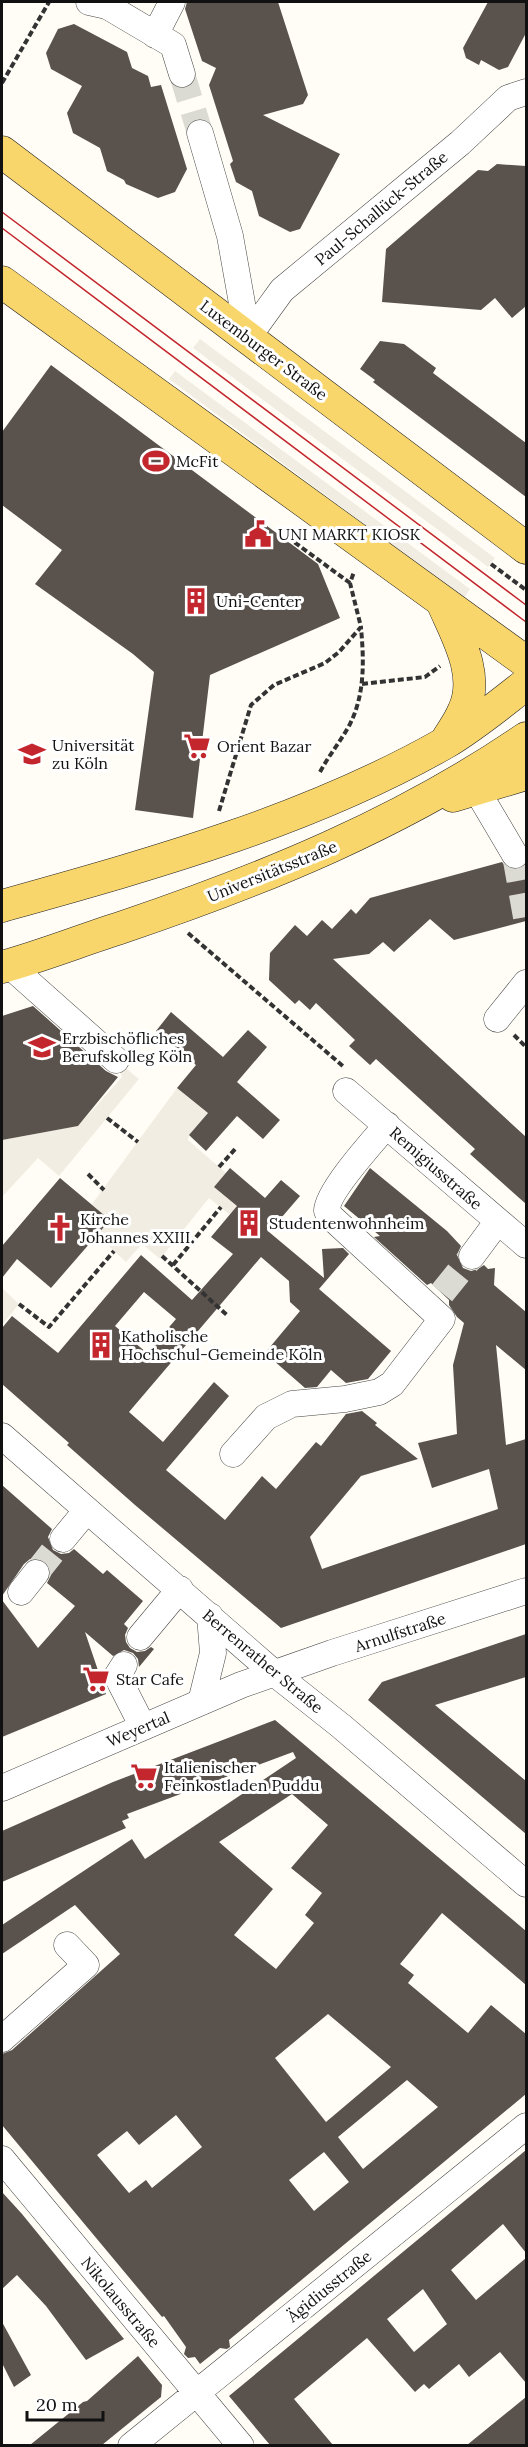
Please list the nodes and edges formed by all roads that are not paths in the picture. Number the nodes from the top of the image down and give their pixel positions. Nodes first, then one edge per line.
1 (172, 2) edge
2 (102, 3) edge
3 (155, 34) junction
4 (182, 74) tunnel mouth
5 (526, 92) edge
6 (200, 133) tunnel mouth
7 (9, 163) edge
8 (2, 282) edge
9 (248, 338) junction
10 (526, 548) edge
11 (443, 604) junction
12 (526, 662) edge
13 (526, 684) edge
14 (526, 738) edge
15 (446, 742) junction
16 (526, 774) edge
17 (476, 789) junction
18 (410, 809) junction
19 (515, 855) tunnel mouth
20 (2, 906) edge
21 (5, 966) edge
22 (526, 983) edge
23 (497, 1019) dead end
24 (116, 1060) dead end
25 (346, 1091) road end
26 (387, 1125) junction
27 (498, 1221) junction
28 (526, 1245) edge
29 (472, 1256) tunnel mouth
30 (2, 1436) edge
31 (233, 1454) dead end
32 (87, 1510) junction
33 (63, 1539) tunnel mouth
34 (180, 1589) junction
35 (526, 1592) edge
36 (210, 1616) junction
37 (140, 1637) dead end
38 (124, 1665) dead end
39 (274, 1673) junction
40 (201, 1702) junction
41 (143, 1727) junction
42 (2, 1788) edge
43 (526, 1884) edge
44 (67, 1945) dead end
45 (2, 2040) edge
46 (526, 2126) edge
47 (2, 2159) edge
48 (196, 2391) junction
49 (131, 2445) edge
50 (241, 2445) edge

1 - 3 street
2 - 3 street
3 - 4 street
5 - 9 street, Paul-Schallück-Straße
6 - 9 street
7 - 9 main road, Luxemburger Straße
8 - 11 main road
9 - 10 main road, Luxemburger Straße
11 - 12 main road
11 - 15 main road
13 - 15 main road
14 - 18 main road, Universitätsstraße
15 - 20 main road
16 - 17 main road
17 - 18 main road
17 - 19 street
18 - 21 main road, Universitätsstraße
21 - 24 street
22 - 23 street
25 - 26 street, Remigiusstraße
26 - 27 street, Remigiusstraße
26 - 31 street
27 - 28 street, Remigiusstraße
27 - 29 street
30 - 32 street, Berrenrather Straße
32 - 33 street
32 - 34 street, Berrenrather Straße
34 - 36 street, Berrenrather Straße
34 - 37 street
35 - 39 street, Arnulfstraße
36 - 39 street, Berrenrather Straße
36 - 40 street
38 - 41 street
39 - 40 street, Weyertal
39 - 43 street, Berrenrather Straße
40 - 41 street, Weyertal
41 - 42 street, Weyertal
44 - 45 street
46 - 48 street, Ägidiusstraße
47 - 48 street, Nikolausstraße
48 - 49 street, Ägidiusstraße
48 - 50 street, Nikolausstraße

